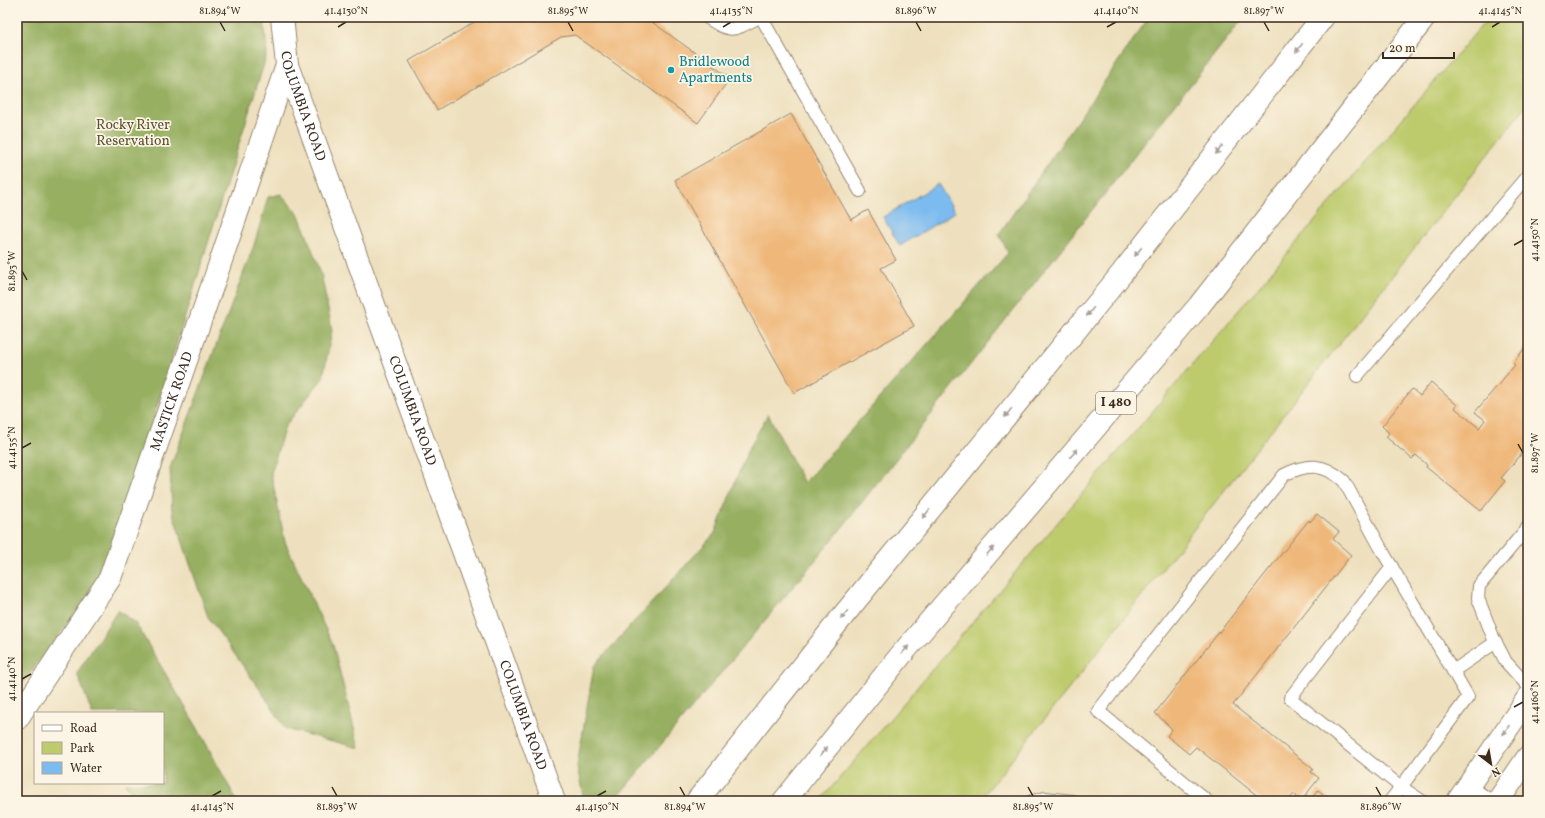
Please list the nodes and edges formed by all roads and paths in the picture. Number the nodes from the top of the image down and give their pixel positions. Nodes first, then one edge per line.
1 (282, 17) edge
2 (706, 17) edge
3 (760, 17) edge
4 (1323, 17) edge
5 (1425, 17) edge
6 (287, 65) junction
7 (1528, 175) edge
8 (860, 191) dead end
9 (1357, 376) dead end
10 (1528, 527) edge
11 (1392, 567) junction
12 (1496, 642) junction
13 (1453, 671) junction
14 (1528, 686) edge
15 (1528, 698) edge
16 (17, 719) edge
17 (1528, 757) edge
18 (1401, 787) junction
19 (1464, 793) edge
20 (553, 798) edge
21 (697, 801) edge
22 (784, 801) edge
23 (1032, 801) edge
24 (1072, 801) edge
25 (1207, 801) edge
26 (1390, 801) edge
27 (1422, 801) edge
28 (1491, 801) edge
29 (1498, 801) edge

1 - 6 main road, COLUMBIA ROAD
2 - 3 lane
3 - 8 lane
4 -> 21 main road
22 -> 5 main road, I 480
6 - 16 main road, MASTICK ROAD
6 - 20 main road, COLUMBIA ROAD
7 - 9 lane
10 - 12 lane
11 - 13 lane
11 - 18 lane
11 - 25 lane
12 - 13 lane
12 - 14 lane
13 - 18 lane
15 -> 19 main road
17 - 29 main road
18 - 26 lane
18 - 27 lane
19 - 28 lane
23 - 24 lane

